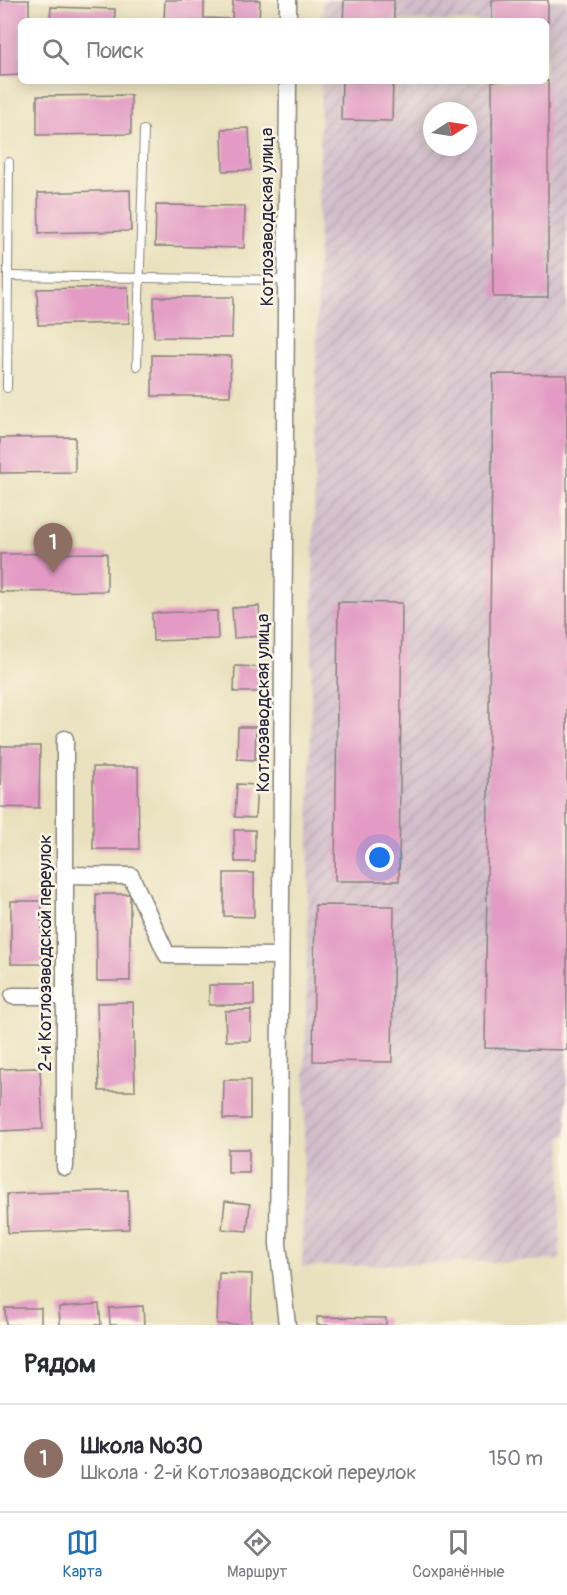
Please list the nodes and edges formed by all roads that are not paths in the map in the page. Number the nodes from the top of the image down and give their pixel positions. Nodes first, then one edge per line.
1 (288, 0) edge
2 (288, 18) edge
3 (288, 84) edge
4 (144, 130) dead end
5 (9, 162) dead end
6 (8, 276) junction
7 (140, 278) junction
8 (286, 280) junction
9 (137, 366) dead end
10 (7, 388) dead end
11 (65, 739) dead end
12 (65, 875) junction
13 (280, 956) junction
14 (13, 996) dead end
15 (65, 996) junction
16 (64, 1167) dead end
17 (287, 1325) edge

1 - 2 street
3 - 8 street, Котлозаводская улица
4 - 7 lane
5 - 6 lane
6 - 7 lane
6 - 10 lane
7 - 8 lane
7 - 9 lane
8 - 13 street, Котлозаводская улица
11 - 12 street, 2-й Котлозаводской переулок
12 - 13 street
12 - 15 street, 2-й Котлозаводской переулок
13 - 17 street, Котлозаводская улица
14 - 15 street
15 - 16 street, 2-й Котлозаводской переулок

